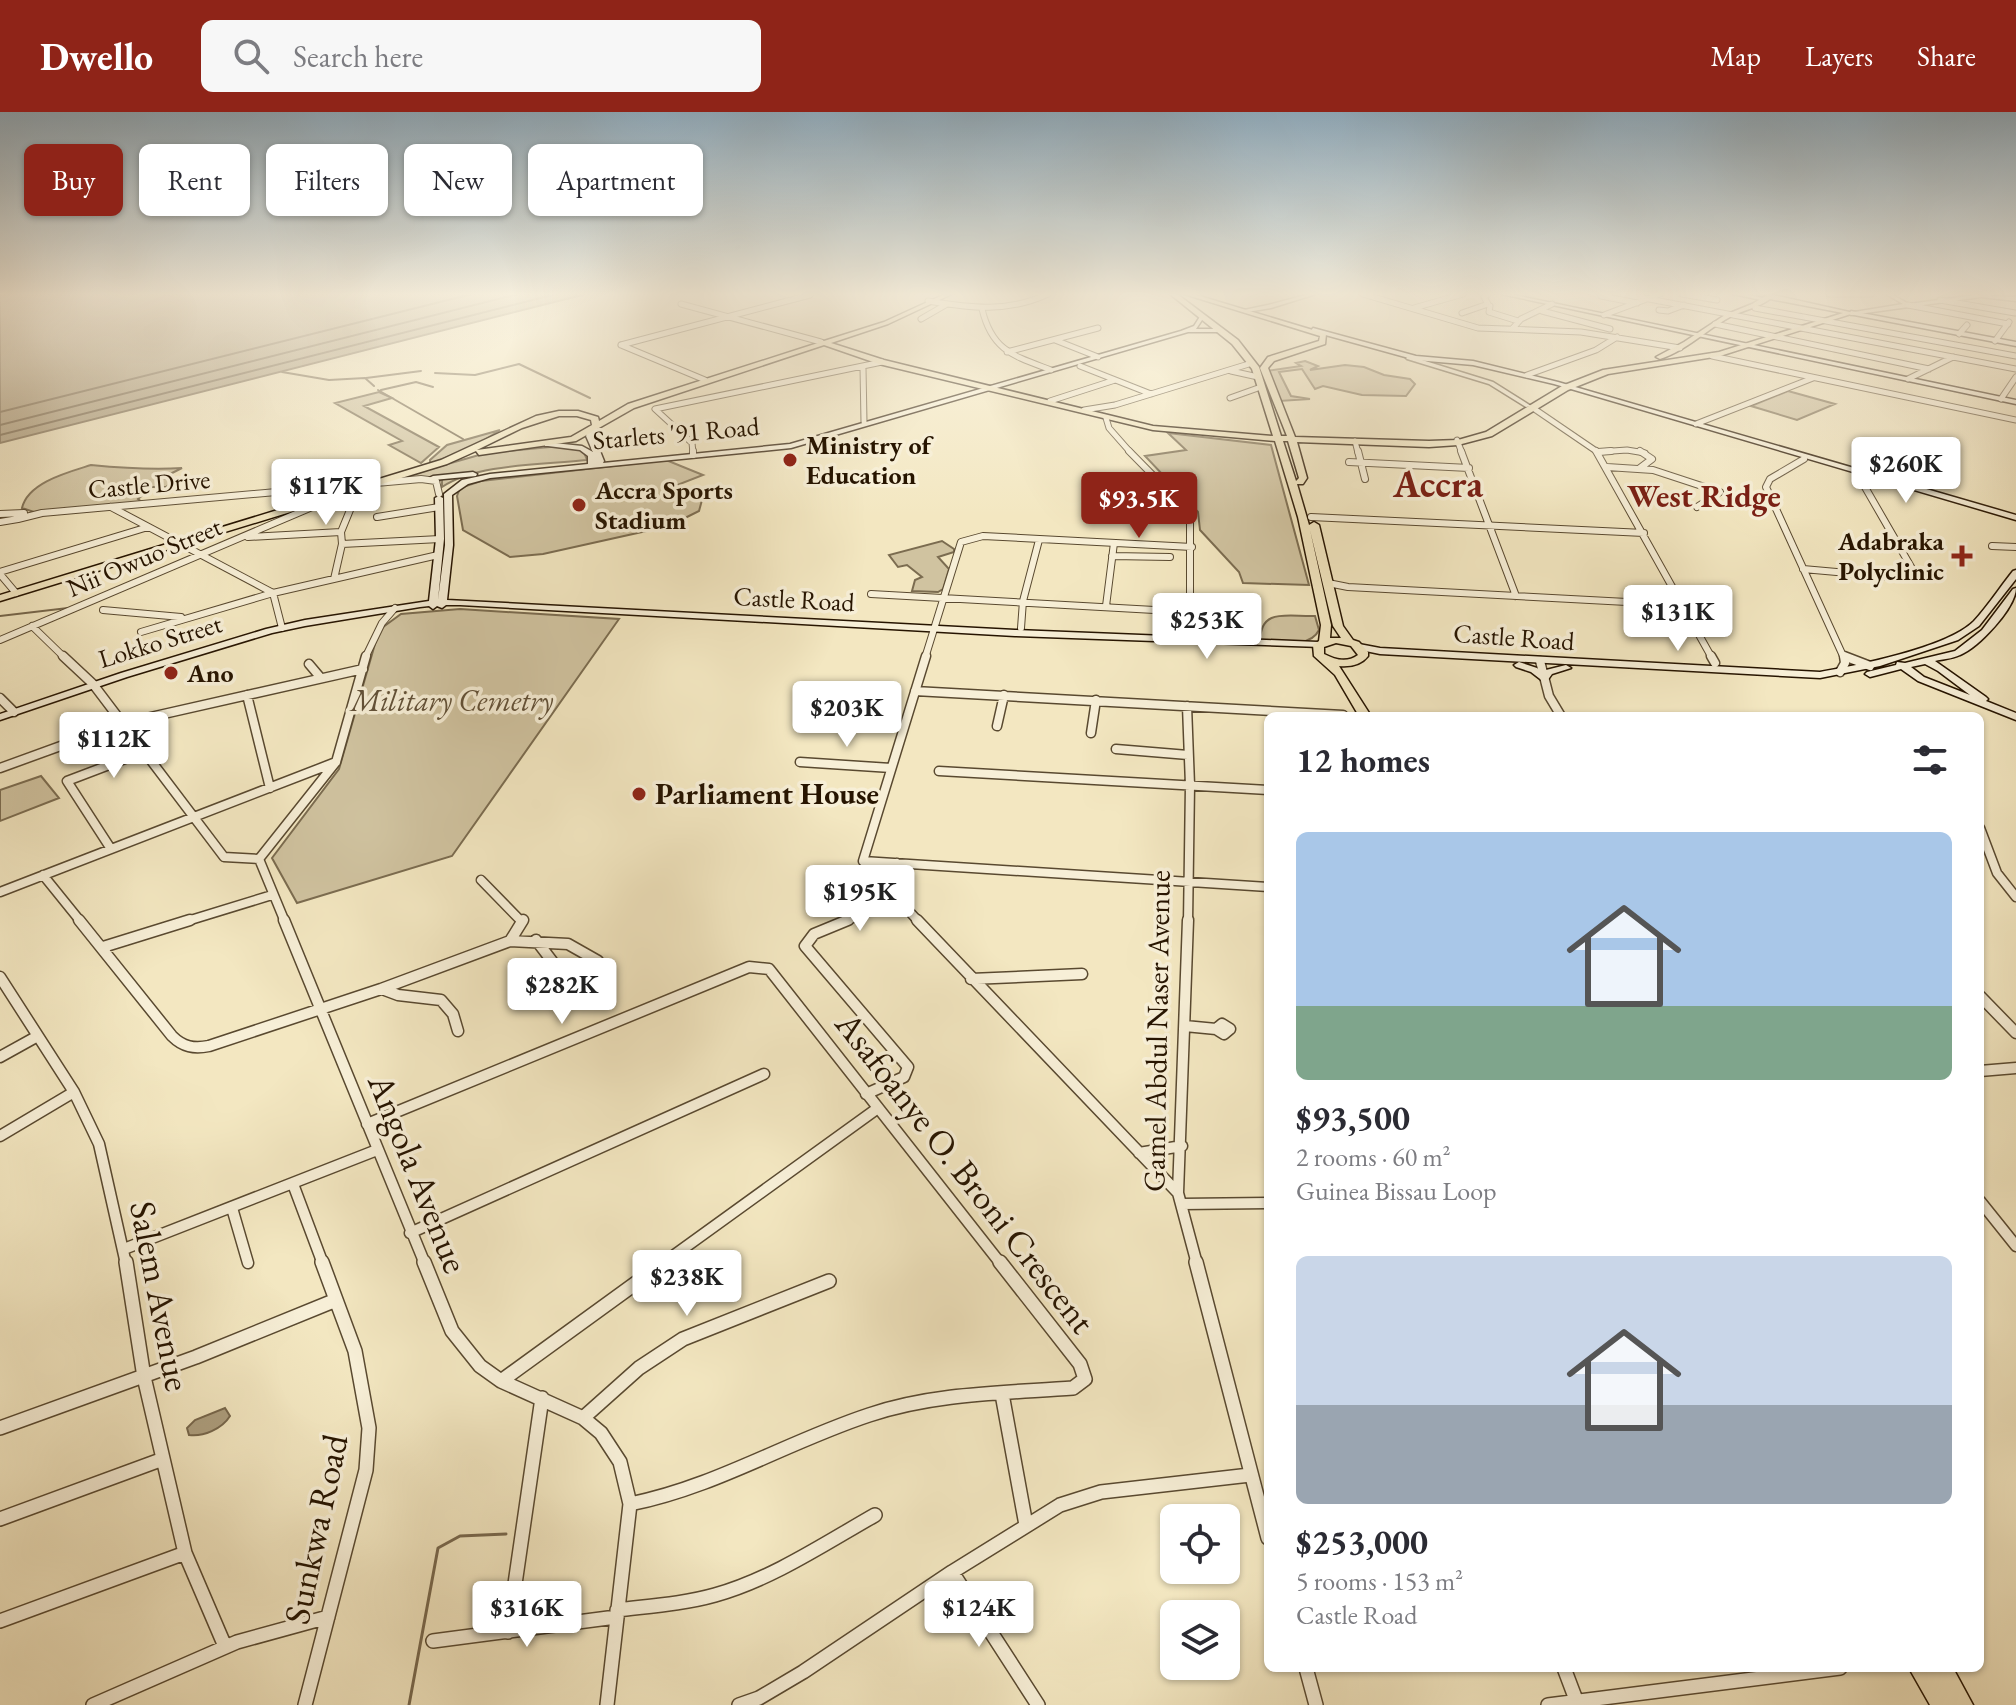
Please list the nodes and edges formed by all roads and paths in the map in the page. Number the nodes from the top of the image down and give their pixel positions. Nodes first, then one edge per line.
1 (677, 368) edge
2 (744, 368) edge
3 (749, 368) edge
4 (861, 368) edge
5 (863, 368) edge
6 (911, 368) edge
7 (919, 368) edge
8 (1047, 368) edge
9 (1057, 368) edge
10 (1086, 368) edge
11 (1235, 368) edge
12 (1254, 368) edge
13 (1264, 368) edge
14 (1449, 368) edge
15 (1488, 368) edge
16 (1497, 368) edge
17 (1545, 368) edge
18 (1613, 368) edge
19 (1769, 368) edge
20 (1858, 368) edge
21 (1926, 368) edge
22 (1929, 369) joint
23 (1051, 370) junction
24 (1216, 374) junction
25 (1527, 375) junction
26 (1258, 377) junction
27 (2016, 377) edge
28 (1813, 378) junction
29 (1908, 379) junction
30 (705, 380) junction
31 (1115, 380) junction
32 (1564, 386) junction
33 (996, 387) junction
34 (1258, 388) dead end
35 (1151, 394) junction
36 (1230, 398) dead end
37 (2001, 399) junction
38 (1050, 401) junction
39 (2016, 402) edge
40 (1115, 405) junction
41 (1531, 405) junction
42 (1084, 410) junction
43 (571, 413) junction
44 (1109, 420) junction
45 (2016, 420) edge
46 (862, 424) junction
47 (1696, 424) junction
48 (593, 428) junction
49 (511, 431) junction
50 (1248, 437) junction
51 (1285, 439) junction
52 (1355, 441) junction
53 (1458, 441) junction
54 (548, 444) junction
55 (533, 445) junction
56 (1598, 452) junction
57 (694, 454) junction
58 (1804, 459) junction
59 (444, 462) junction
60 (594, 462) junction
61 (1349, 462) dead end
62 (1361, 464) junction
63 (1607, 467) junction
64 (1469, 468) junction
65 (1638, 469) junction
66 (532, 470) junction
67 (484, 474) junction
68 (1858, 475) junction
69 (433, 478) junction
70 (1365, 479) dead end
71 (374, 483) junction
72 (359, 488) junction
73 (348, 491) junction
74 (439, 494) junction
75 (111, 507) junction
76 (439, 507) junction
77 (1697, 507) dead end
78 (20, 517) junction
79 (377, 517) dead end
80 (1311, 517) junction
81 (0, 518) edge
82 (2016, 520) edge
83 (444, 525) junction
84 (1491, 526) junction
85 (148, 527) junction
86 (0, 529) edge
87 (341, 532) junction
88 (1644, 533) junction
89 (241, 537) junction
90 (440, 539) junction
91 (1039, 540) junction
92 (179, 542) junction
93 (1114, 543) junction
94 (342, 544) junction
95 (1992, 546) dead end
96 (1192, 547) junction
97 (2016, 547) edge
98 (202, 555) junction
99 (438, 555) junction
100 (1112, 556) junction
101 (1170, 557) dead end
102 (1803, 569) junction
103 (0, 573) edge
104 (2016, 573) edge
105 (334, 579) junction
106 (1333, 587) junction
107 (2016, 591) edge
108 (16, 593) junction
109 (273, 593) junction
110 (871, 594) dead end
111 (1516, 596) junction
112 (944, 597) junction
113 (0, 598) edge
114 (439, 601) junction
115 (1023, 601) junction
116 (485, 604) junction
117 (1683, 605) junction
118 (1106, 606) junction
119 (103, 610) dead end
120 (397, 610) junction
121 (1190, 612) junction
122 (184, 618) junction
123 (382, 623) junction
124 (1976, 624) junction
125 (32, 626) junction
126 (282, 628) junction
127 (935, 628) junction
128 (1021, 628) dead end
129 (141, 632) dead end
130 (1102, 637) junction
131 (0, 640) edge
132 (1190, 640) junction
133 (1322, 651) junction
134 (1355, 653) junction
135 (1953, 655) junction
136 (1844, 656) junction
137 (1911, 657) junction
138 (1927, 661) junction
139 (1540, 663) junction
140 (1900, 663) junction
141 (309, 664) dead end
142 (1519, 665) junction
143 (1712, 667) junction
144 (1566, 668) junction
145 (1871, 668) junction
146 (363, 669) junction
147 (1840, 672) junction
148 (1949, 674) junction
149 (320, 677) junction
150 (1544, 679) junction
151 (1924, 680) junction
152 (93, 684) junction
153 (915, 691) junction
154 (247, 695) junction
155 (1004, 695) junction
156 (0, 698) edge
157 (1096, 700) junction
158 (1187, 706) junction
159 (2016, 711) edge
160 (14, 712) junction
161 (1291, 712) edge
162 (1363, 712) edge
163 (1371, 712) edge
164 (1559, 712) edge
165 (0, 717) edge
166 (2016, 717) edge
167 (124, 723) junction
168 (997, 726) dead end
169 (1091, 733) dead end
170 (1116, 749) dead end
171 (146, 751) junction
172 (1188, 755) junction
173 (336, 762) junction
174 (800, 762) dead end
175 (0, 768) edge
176 (891, 768) junction
177 (939, 771) dead end
178 (1190, 785) junction
179 (270, 788) junction
180 (1264, 790) edge
181 (195, 817) junction
182 (1984, 844) edge
183 (111, 849) junction
184 (259, 859) junction
185 (863, 861) junction
186 (897, 863) junction
187 (43, 875) junction
188 (481, 880) dead end
189 (881, 883) junction
190 (1186, 883) junction
191 (1264, 887) edge
192 (0, 892) edge
193 (272, 895) junction
194 (2016, 897) edge
195 (897, 900) junction
196 (536, 940) junction
197 (510, 941) junction
198 (103, 947) junction
199 (552, 961) dead end
200 (598, 961) dead end
201 (1082, 974) dead end
202 (0, 977) edge
203 (971, 979) junction
204 (381, 989) junction
205 (5, 992) edge
206 (1984, 1000) edge
207 (320, 1010) junction
208 (1185, 1026) junction
209 (1216, 1029) dead end
210 (458, 1031) dead end
211 (2016, 1033) edge
212 (36, 1037) junction
213 (0, 1057) edge
214 (2016, 1068) edge
215 (1984, 1071) edge
216 (764, 1074) dead end
217 (74, 1092) junction
218 (866, 1094) junction
219 (878, 1108) junction
220 (367, 1124) junction
221 (0, 1136) edge
222 (1182, 1146) junction
223 (377, 1150) junction
224 (1139, 1153) junction
225 (293, 1184) junction
226 (1180, 1199) junction
227 (1264, 1203) edge
228 (1984, 1206) edge
229 (232, 1208) junction
230 (410, 1233) junction
231 (2016, 1246) edge
232 (124, 1249) junction
233 (248, 1263) dead end
234 (829, 1281) dead end
235 (336, 1300) junction
236 (144, 1377) junction
237 (501, 1381) junction
238 (1002, 1394) junction
239 (542, 1398) junction
240 (583, 1418) junction
241 (0, 1428) edge
242 (163, 1459) junction
243 (1250, 1475) junction
244 (630, 1504) junction
245 (875, 1515) dead end
246 (0, 1519) edge
247 (1264, 1524) edge
248 (1026, 1525) junction
249 (185, 1553) junction
250 (952, 1572) junction
251 (617, 1614) junction
252 (328, 1617) junction
253 (0, 1621) edge
254 (508, 1632) junction
255 (433, 1641) dead end
256 (224, 1644) junction
257 (1307, 1672) edge
258 (1565, 1672) edge
259 (1810, 1672) edge
260 (1923, 1672) edge
261 (1942, 1672) edge
262 (1577, 1703) edge
263 (93, 1705) edge
264 (305, 1705) edge
265 (607, 1705) edge
266 (739, 1705) edge
267 (1038, 1705) edge
268 (1316, 1705) edge
269 (1548, 1705) edge
270 (1943, 1705) edge
271 (1961, 1705) edge

1 - 30 street
2 - 30 main road
3 - 48 main road
4 - 57 street
5 - 46 street
6 - 33 main road
7 - 33 main road
8 - 23 street
9 - 23 main road, Starlets '91 Road
10 - 31 street
11 - 24 street
12 - 26 main road
13 - 51 main road
14 - 41 street
15 - 32 main road
16 - 25 main road
17 - 25 street
18 - 32 main road
19 - 28 street
20 - 29 main road
21 - 22 street
22 - 29 street
23 - 33 main road, Starlets '91 Road
24 - 26 street
24 - 35 street
25 - 32 main road
26 - 51 main road
27 - 37 street
28 - 45 street
28 - 47 street
29 - 37 main road
30 - 43 main road
31 - 35 street
31 - 38 street
32 - 41 main road
32 - 47 main road
32 - 58 main road
33 - 38 main road
33 - 44 main road
33 - 46 main road, Starlets '91 Road
33 - 46 main road, Starlets '91 Road
34 - 36 street
35 - 40 street
37 - 39 main road
38 - 42 main road
40 - 42 street
40 - 44 street
41 - 53 main road
41 - 56 street
42 - 44 main road
43 - 48 main road
43 - 49 main road
44 - 50 main road
44 - 51 main road
44 - 96 street
46 - 57 main road, Starlets '91 Road
47 - 82 main road
48 - 54 main road
48 - 60 main road
49 - 55 main road
49 - 59 main road
50 - 51 main road
50 - 51 main road
51 - 52 main road
51 - 53 main road
51 - 80 main road
51 - 133 main road
52 - 53 main road
52 - 62 street
53 - 64 street
54 - 55 main road
54 - 60 main road
55 - 59 main road
56 - 63 street
56 - 65 street
57 - 60 main road, Starlets '91 Road
57 - 60 main road, Starlets '91 Road
58 - 68 main road
58 - 102 street
59 - 71 main road
60 - 66 main road, Starlets '91 Road
61 - 62 street
62 - 64 street
62 - 70 street
63 - 65 street
63 - 88 street
64 - 84 street
65 - 77 street
66 - 67 main road, Starlets '91 Road
66 - 83 main road, Starlets '91 Road
67 - 69 main road
67 - 74 main road, Starlets '91 Road
68 - 82 main road
68 - 102 street
69 - 71 street, Castle Drive
69 - 74 street
71 - 72 main road
71 - 75 street, Castle Drive
72 - 73 main road
72 - 87 street
73 - 89 street, Nii Owuo Street
73 - 92 main road
74 - 76 main road, Starlets '91 Road
75 - 78 street, Castle Drive
75 - 85 street
76 - 79 street
76 - 83 main road, Starlets '91 Road
78 - 81 street
78 - 81 street
78 - 86 street
80 - 84 street
80 - 106 main road
83 - 90 main road, Starlets '91 Road
83 - 114 main road, Starlets '91 Road
84 - 88 street
84 - 111 street
85 - 92 street
85 - 103 street
87 - 89 street
87 - 94 street
88 - 117 street
89 - 98 street, Nii Owuo Street
90 - 94 street
90 - 99 main road, Starlets '91 Road
91 - 93 street
91 - 112 street
91 - 115 street
92 - 98 street
92 - 108 main road
93 - 96 street
93 - 100 street
94 - 105 street
95 - 97 street
96 - 121 street
98 - 109 street
98 - 125 street, Nii Owuo Street
99 - 105 street
99 - 114 main road, Starlets '91 Road
100 - 101 street
100 - 118 street
102 - 136 street
103 - 108 street
104 - 124 main road, Castle Road
105 - 109 street
106 - 111 street
106 - 134 main road
107 - 135 main road, Castle Road
108 - 113 main road
109 - 122 street
109 - 126 street
110 - 112 street
111 - 117 street
112 - 115 street
112 - 127 street
114 - 116 main road, Castle Road
114 - 116 main road, Castle Road
114 - 120 main road, Lokko Street
114 - 120 main road, Lokko Street
115 - 118 street
115 - 128 street
116 - 127 main road, Castle Road
117 - 143 street
118 - 121 street
119 - 122 street
120 - 123 street
120 - 123 street
120 - 126 main road, Lokko Street
121 - 132 street
122 - 129 street
123 - 146 street
124 - 137 main road
124 - 145 main road, Castle Road
125 - 131 street, Nii Owuo Street
125 - 152 street
126 - 152 main road, Lokko Street
127 - 130 main road, Castle Road
127 - 153 street
130 - 132 main road, Castle Road
130 - 133 main road, Castle Road
132 - 133 main road, Castle Road
133 - 134 main road
133 - 134 main road
133 - 162 main road
134 - 139 main road, Castle Road
134 - 142 main road, Castle Road
134 - 163 main road
135 - 138 main road, Castle Road
135 - 148 main road
136 - 145 street
136 - 147 street
137 - 138 main road
137 - 140 main road
138 - 140 main road, Castle Road
138 - 148 main road
139 - 142 main road, Castle Road
139 - 143 main road, Castle Road
139 - 144 main road, Castle Road
139 - 150 street
140 - 145 main road, Castle Road
140 - 145 main road
140 - 151 main road
141 - 149 street
142 - 150 main road
143 - 147 main road, Castle Road
144 - 145 main road, Castle Road
144 - 150 main road
145 - 147 main road, Castle Road
145 - 151 main road
146 - 149 street
146 - 173 street
148 - 151 main road
148 - 159 main road
149 - 154 street
150 - 164 street
151 - 166 main road
152 - 160 main road, Lokko Street
152 - 167 street
153 - 155 street
153 - 176 street
154 - 167 street
154 - 179 street
155 - 157 street
155 - 168 street
156 - 160 street
157 - 158 street
157 - 169 street
158 - 161 street
158 - 172 street, Gamel Abdul Naser Avenue
160 - 165 main road, Lokko Street
167 - 171 street
167 - 175 street
170 - 172 street
171 - 181 street
171 - 183 street
172 - 178 street, Gamel Abdul Naser Avenue
173 - 179 street
173 - 184 street
174 - 176 street
176 - 185 street
177 - 178 street
178 - 180 street
178 - 190 street, Gamel Abdul Naser Avenue
179 - 181 street
181 - 183 street
181 - 184 street
182 - 194 street
183 - 187 street
184 - 193 street, Angola Avenue
185 - 186 street
185 - 189 street
186 - 189 street
186 - 190 street
187 - 192 street
187 - 198 street
188 - 197 street
189 - 195 street
190 - 191 street
190 - 208 street, Gamel Abdul Naser Avenue
193 - 198 street
193 - 207 street, Angola Avenue
195 - 203 street
195 - 218 street
196 - 197 street
196 - 199 street
196 - 200 street
197 - 204 street
198 - 207 street
201 - 203 street
202 - 205 street, Salem Avenue
203 - 224 street
204 - 207 street
204 - 210 street
205 - 212 street, Salem Avenue
206 - 211 street
207 - 220 street, Angola Avenue
208 - 209 street
208 - 222 street, Gamel Abdul Naser Avenue
212 - 213 street
212 - 217 street, Salem Avenue
214 - 215 street
216 - 230 street
217 - 221 street
217 - 232 street, Salem Avenue
218 - 219 street, Asafoanye O. Broni Crescent
218 - 220 street, Asafoanye O. Broni Crescent
219 - 237 street
219 - 238 street, Asafoanye O. Broni Crescent
220 - 223 street, Angola Avenue
222 - 224 street
222 - 226 street, Gamel Abdul Naser Avenue
223 - 225 street
223 - 230 street, Angola Avenue
224 - 226 street
225 - 229 street
225 - 235 street, Sunkwa Road
226 - 227 street
226 - 243 street, Gamel Abdul Naser Avenue
228 - 231 street
229 - 232 street
229 - 233 street
230 - 237 street, Angola Avenue
232 - 236 street, Salem Avenue
234 - 240 street
235 - 236 street
235 - 252 street, Sunkwa Road
236 - 241 street
236 - 242 street, Salem Avenue
237 - 239 street, Angola Avenue
238 - 244 street, Asafoanye O. Broni Crescent
238 - 248 street
239 - 240 street, Angola Avenue
239 - 254 street
240 - 244 street, Angola Avenue
242 - 246 street
242 - 249 street, Salem Avenue
243 - 247 street, Gamel Abdul Naser Avenue
243 - 248 street
244 - 251 street, Angola Avenue
245 - 251 street
248 - 250 street
249 - 253 street
249 - 256 street, Salem Avenue
250 - 266 street
250 - 267 street
251 - 254 street
251 - 265 street, Angola Avenue
252 - 256 street
252 - 264 street, Sunkwa Road
254 - 255 street
256 - 263 street
257 - 268 street
258 - 262 street
259 - 262 street
260 - 270 main road
261 - 271 main road
262 - 269 street

